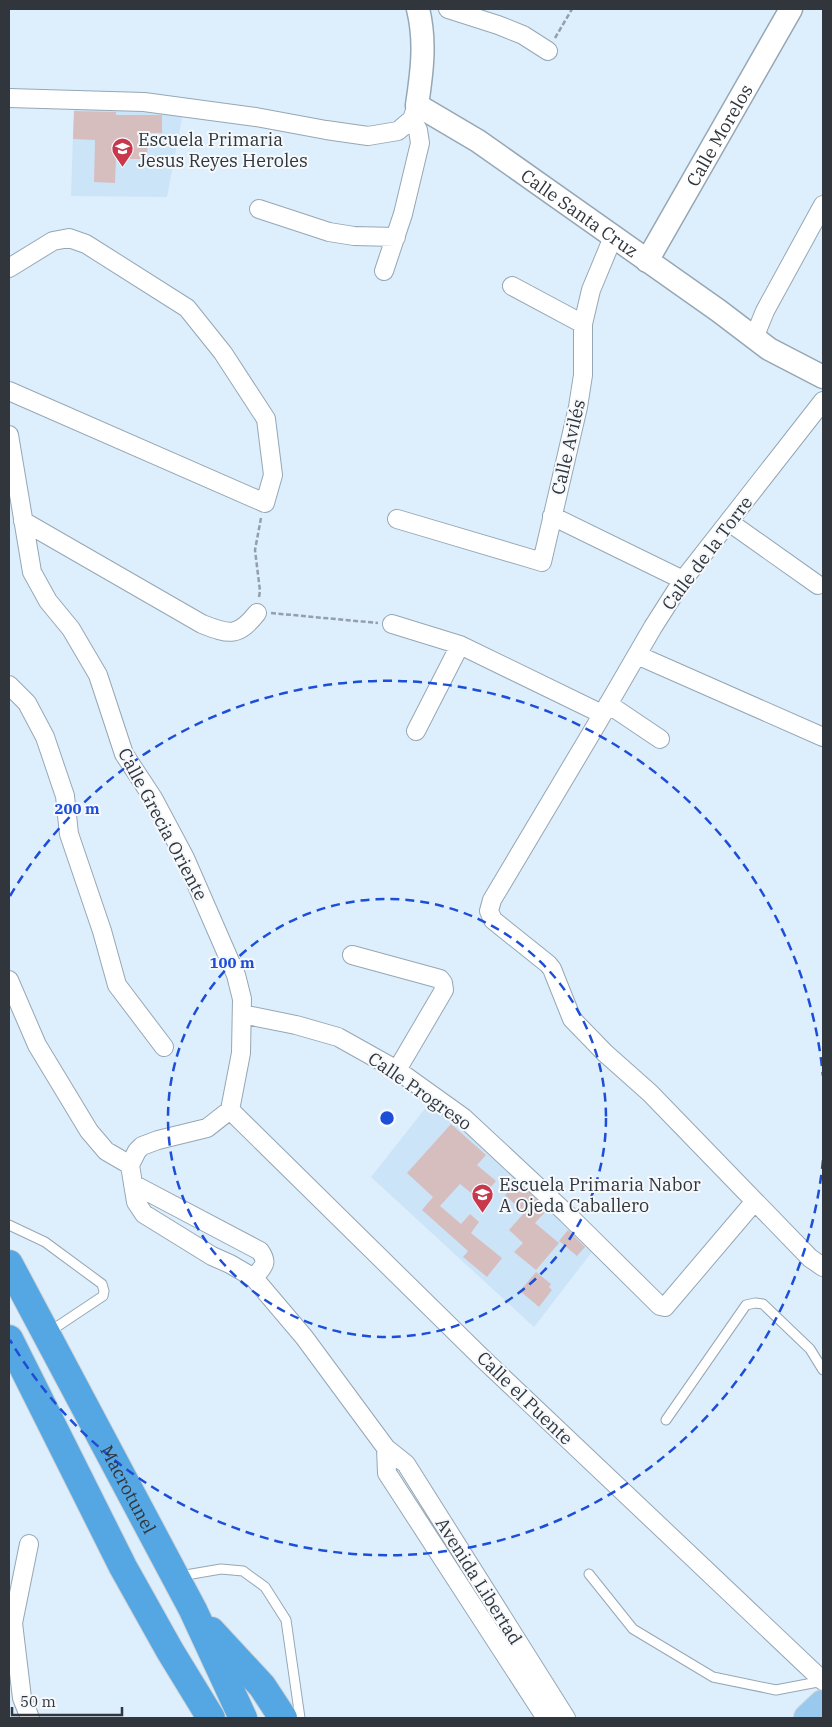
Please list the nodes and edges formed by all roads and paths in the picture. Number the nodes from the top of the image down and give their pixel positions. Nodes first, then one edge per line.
1 (418, 9) edge
2 (448, 9) edge
3 (572, 9) edge
4 (791, 9) edge
5 (548, 50) joint
6 (9, 98) edge
7 (415, 112) junction
8 (823, 205) edge
9 (258, 209) dead end
10 (396, 237) junction
11 (613, 237) junction
12 (648, 261) junction
13 (9, 268) edge
14 (384, 270) dead end
15 (512, 286) dead end
16 (583, 324) junction
17 (754, 338) junction
18 (823, 375) edge
19 (9, 391) edge
20 (823, 401) edge
21 (9, 435) edge
22 (265, 503) junction
23 (552, 516) junction
24 (397, 519) dead end
25 (24, 521) junction
26 (729, 522) junction
27 (684, 580) junction
28 (818, 585) dead end
29 (257, 613) junction
30 (392, 624) joint
31 (460, 645) junction
32 (636, 655) junction
33 (9, 684) edge
34 (605, 709) junction
35 (416, 731) dead end
36 (823, 737) edge
37 (660, 739) dead end
38 (352, 955) dead end
39 (9, 980) edge
40 (242, 1014) junction
41 (164, 1047) dead end
42 (396, 1070) junction
43 (230, 1110) junction
44 (130, 1165) junction
45 (133, 1184) junction
46 (755, 1201) junction
47 (9, 1225) edge
48 (9, 1264) edge
49 (823, 1267) edge
50 (254, 1278) junction
51 (46, 1333) junction
52 (9, 1338) edge
53 (823, 1370) edge
54 (666, 1420) dead end
55 (29, 1544) dead end
56 (589, 1574) dead end
57 (176, 1577) junction
58 (193, 1610) junction
59 (170, 1651) junction
60 (823, 1681) edge
61 (823, 1704) edge
62 (556, 1712) edge
63 (30, 1718) edge
64 (191, 1718) edge
65 (211, 1718) edge
66 (243, 1718) edge
67 (283, 1718) edge
68 (300, 1718) edge
69 (808, 1718) edge

1 - 7 street
2 - 5 street
3 - 5 path
4 - 12 street, Calle Morelos
6 - 7 street
7 - 10 street
7 - 11 street, Calle Santa Cruz
8 - 17 street
9 - 10 street
10 - 14 street
11 - 12 street, Calle Santa Cruz
11 - 16 street, Calle Avilés
12 - 17 street, Calle Santa Cruz
13 - 22 street
15 - 16 street
16 - 23 street, Calle Avilés
17 - 18 street, Calle Santa Cruz
19 - 22 street
20 - 26 street, Calle de la Torre
21 - 25 street, Calle Grecia Oriente
22 - 29 path
23 - 24 street
23 - 27 street, Calle Avilés
25 - 29 street
25 - 40 street, Calle Grecia Oriente
26 - 27 street, Calle de la Torre
26 - 28 street
27 - 32 street, Calle de la Torre
29 - 30 path
30 - 31 street
31 - 34 street
31 - 35 street
32 - 34 street, Calle de la Torre
32 - 36 street
33 - 41 street
34 - 37 street
34 - 46 street, Calle de la Torre
38 - 42 street
39 - 44 street
40 - 42 street, Calle Progreso
40 - 43 street, Calle Grecia Oriente
42 - 46 street, Calle Progreso
43 - 44 street
43 - 60 street, Calle el Puente
44 - 45 street
45 - 50 street, Avenida Libertad
45 - 50 street
46 - 49 street
47 - 51 lane
48 - 51 highway, Macrotunel
50 - 62 street, Avenida Libertad
51 - 57 highway, Macrotunel
52 - 59 highway
53 - 54 lane
55 - 63 street
56 - 60 lane
57 - 58 highway, Macrotunel
57 - 68 lane
58 - 66 highway, Macrotunel
58 - 67 highway
59 - 64 highway
59 - 65 highway
61 - 69 main road

